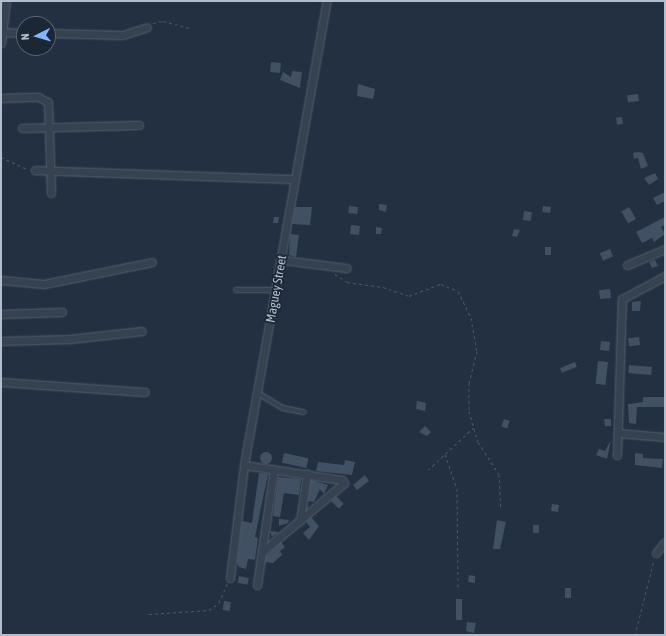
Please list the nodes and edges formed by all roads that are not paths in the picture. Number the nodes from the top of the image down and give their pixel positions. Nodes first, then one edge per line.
1 (6, 1) edge
2 (327, 1) edge
3 (147, 27) road end
4 (2, 32) junction
5 (16, 33) edge
6 (56, 33) edge
7 (1, 43) edge
8 (1, 98) edge
9 (139, 125) dead end
10 (50, 127) junction
11 (22, 128) dead end
12 (35, 170) road end
13 (50, 171) junction
14 (294, 179) junction
15 (51, 193) dead end
16 (665, 249) edge
17 (283, 260) junction
18 (152, 262) dead end
19 (627, 265) dead end
20 (346, 268) dead end
21 (665, 276) edge
22 (1, 280) edge
23 (236, 290) dead end
24 (277, 290) junction
25 (62, 312) dead end
26 (1, 314) edge
27 (142, 331) dead end
28 (1, 341) edge
29 (1, 382) edge
30 (145, 392) dead end
31 (258, 393) junction
32 (304, 412) dead end
33 (618, 433) junction
34 (665, 437) edge
35 (617, 455) dead end
36 (244, 465) junction
37 (274, 469) junction
38 (307, 474) junction
39 (300, 521) junction
40 (665, 542) edge
41 (262, 552) junction
42 (656, 553) road end
43 (230, 578) road end
44 (257, 585) dead end

1 - 4 street
2 - 14 street, Maguey Street
3 - 6 street
4 - 5 street
4 - 7 street
8 - 10 street
9 - 10 street
10 - 11 street
10 - 13 street
12 - 13 street
13 - 14 street
13 - 15 street
14 - 17 street, Maguey Street
16 - 19 street
17 - 20 street
17 - 24 street, Maguey Street
18 - 22 street
21 - 33 street
23 - 24 lane
24 - 31 street, Maguey Street
25 - 26 street
27 - 28 street
29 - 30 street
31 - 32 lane
31 - 36 street, Maguey Street
33 - 34 street
33 - 35 street
36 - 37 street
36 - 43 street, Maguey Street
37 - 38 street
37 - 41 street
38 - 39 street
38 - 39 street
39 - 41 street
40 - 42 street
41 - 44 street

